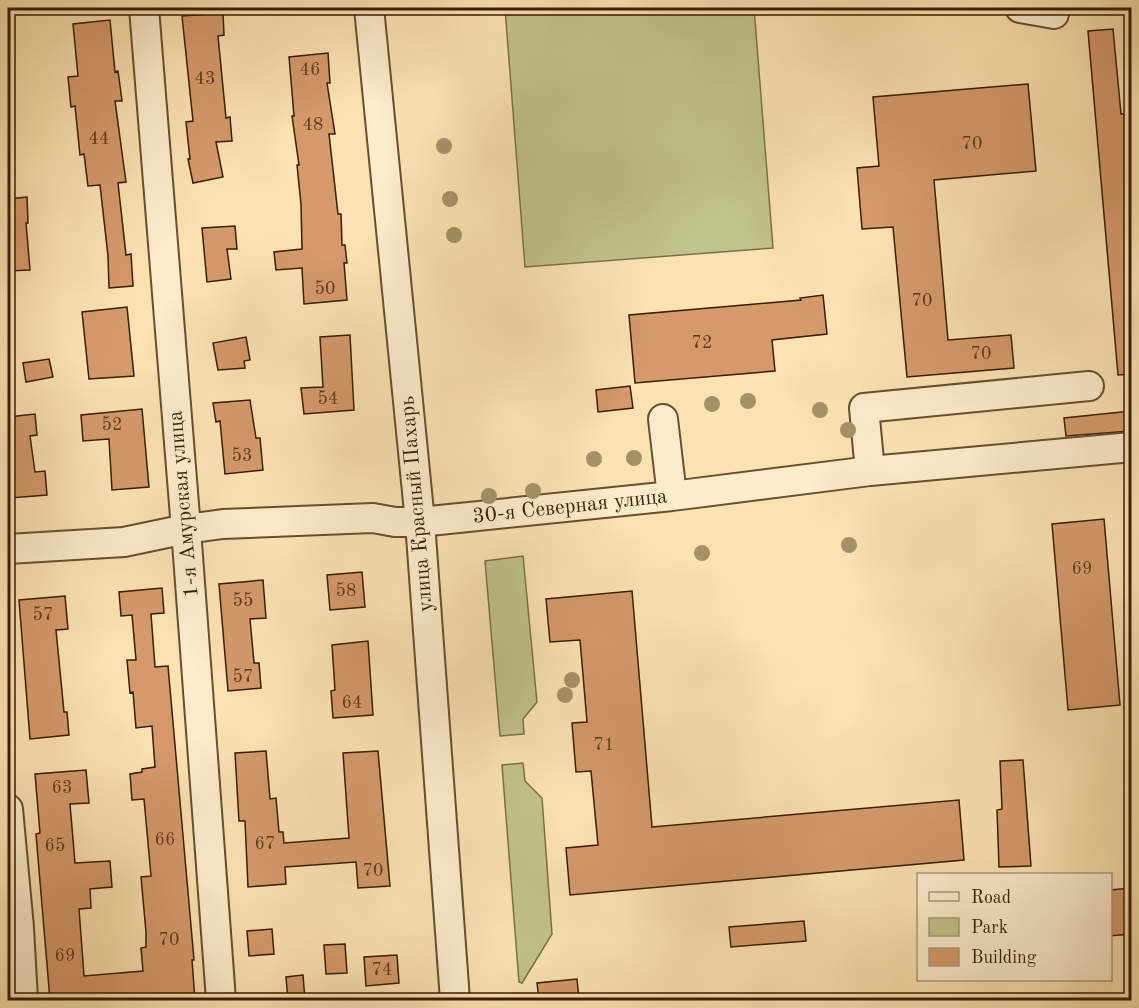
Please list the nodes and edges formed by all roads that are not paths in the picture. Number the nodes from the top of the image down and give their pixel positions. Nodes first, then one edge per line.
1 (144, 8) edge
2 (369, 8) edge
3 (1020, 8) edge
4 (1054, 14) dead end
5 (1089, 386) dead end
6 (663, 419) dead end
7 (1131, 447) edge
8 (870, 471) junction
9 (672, 496) junction
10 (420, 522) junction
11 (186, 529) junction
12 (8, 549) edge
13 (8, 809) edge
14 (23, 1000) edge
15 (222, 1000) edge
16 (455, 1000) edge

1 - 11 street, 1-я Амурская улица
2 - 10 street, улица Красный Пахарь
3 - 4 street
5 - 8 street
6 - 9 street
7 - 8 street, 30-я Северная улица
8 - 9 street, 30-я Северная улица
9 - 10 street, 30-я Северная улица
10 - 11 street, 30-я Северная улица
10 - 16 street, улица Красный Пахарь
11 - 12 street, 30-я Северная улица
11 - 15 street, 1-я Амурская улица
13 - 14 street

